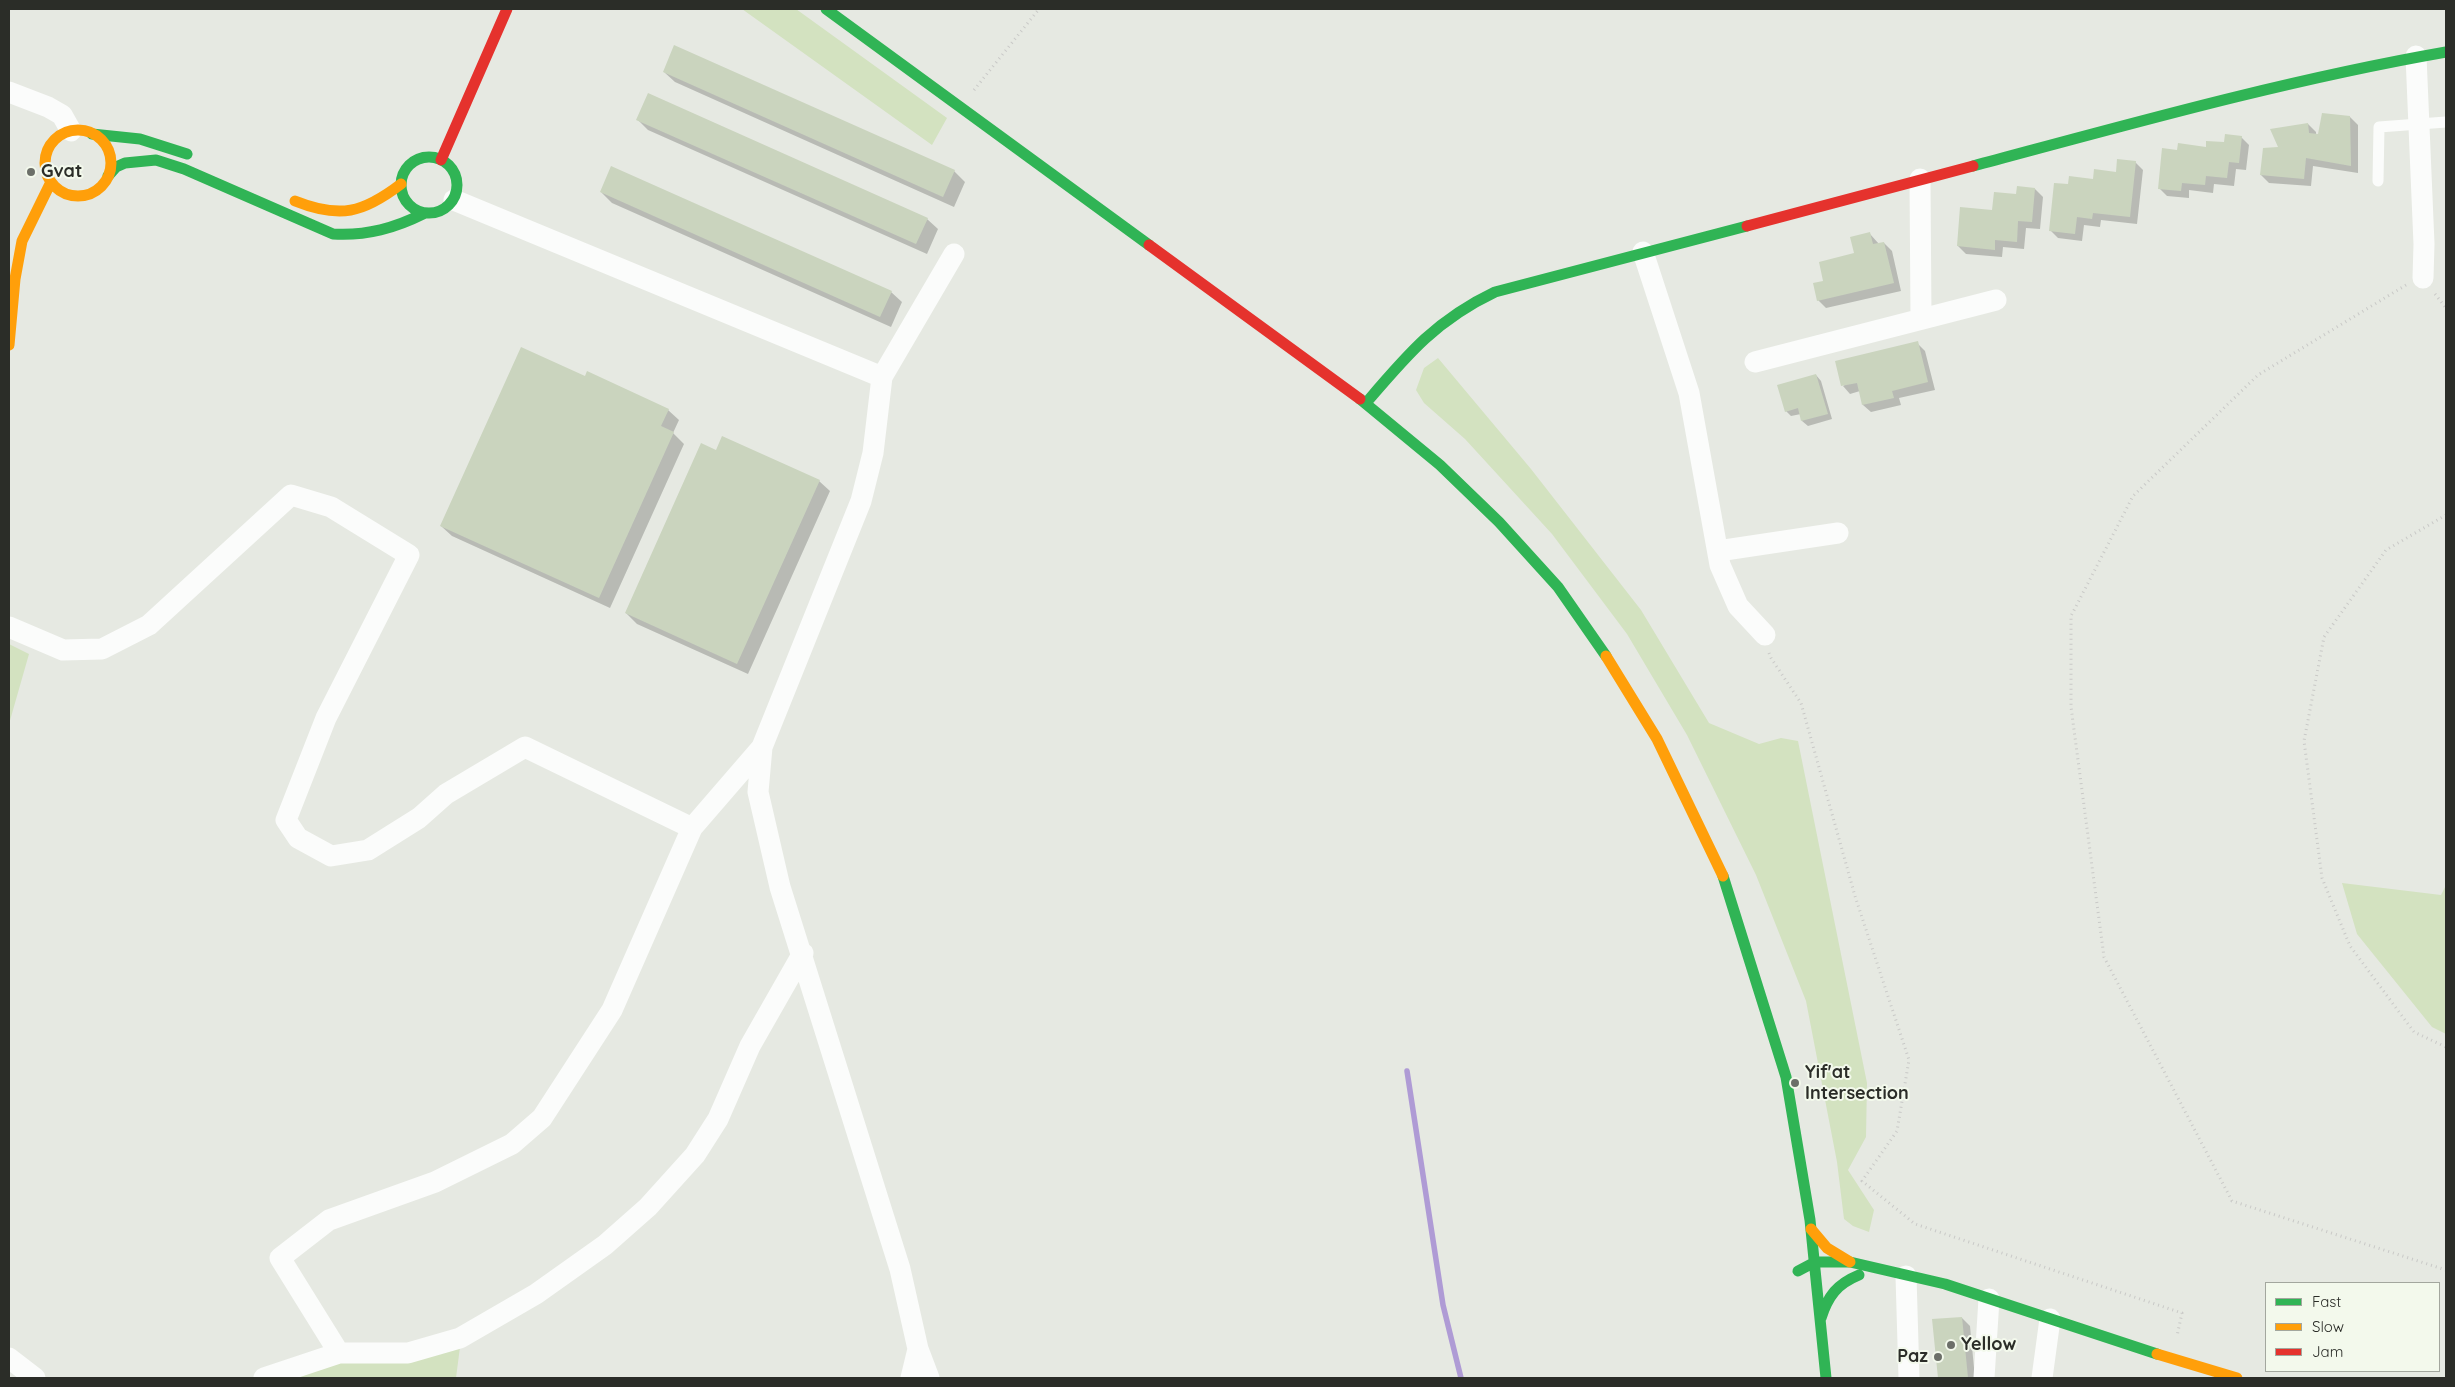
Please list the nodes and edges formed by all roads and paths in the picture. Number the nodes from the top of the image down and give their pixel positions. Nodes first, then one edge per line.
1 (507, 9) edge
2 (826, 9) edge
3 (1039, 9) edge
4 (2446, 52) edge
5 (2416, 56) junction
6 (9, 92) edge
7 (961, 106) junction
8 (2446, 122) edge
9 (2419, 124) junction
10 (81, 133) junction
11 (198, 159) dead end
12 (441, 160) junction
13 (108, 176) junction
14 (1920, 179) junction
15 (2378, 181) dead end
16 (51, 182) junction
17 (401, 184) junction
18 (284, 196) dead end
19 (454, 200) junction
20 (425, 213) junction
21 (1643, 252) junction
22 (954, 254) dead end
23 (2423, 278) joint
24 (12, 288) edge
25 (1996, 300) dead end
26 (1921, 319) junction
27 (9, 345) edge
28 (1755, 362) dead end
29 (882, 377) junction
30 (1366, 403) junction
31 (2446, 516) edge
32 (1838, 533) dead end
33 (1718, 551) junction
34 (9, 628) edge
35 (1765, 635) joint
36 (762, 748) junction
37 (692, 828) junction
38 (803, 953) junction
39 (1750, 959) junction
40 (2446, 1048) edge
41 (1776, 1091) dead end
42 (1811, 1229) junction
43 (1815, 1262) junction
44 (1850, 1262) junction
45 (2446, 1270) edge
46 (1859, 1275) junction
47 (1825, 1276) junction
48 (1906, 1276) junction
49 (1989, 1298) junction
50 (2050, 1319) junction
51 (1821, 1320) junction
52 (918, 1349) junction
53 (339, 1353) junction
54 (9, 1358) edge
55 (2172, 1359) junction
56 (35, 1378) edge
57 (264, 1378) edge
58 (911, 1378) edge
59 (929, 1378) edge
60 (1826, 1378) edge
61 (1909, 1378) edge
62 (1984, 1378) edge
63 (2042, 1378) edge
64 (2237, 1378) edge

1 - 12 main road
2 - 7 main road
3 - 7 path
4 - 5 main road
5 - 9 street
5 - 14 main road
6 - 10 street
7 - 30 main road
8 - 9 lane
9 - 15 lane
9 - 23 street
10 - 11 main road
10 - 13 main road
10 - 16 main road
12 - 17 main road
12 - 19 main road
13 - 16 main road
13 - 20 main road
14 - 21 main road
14 - 26 street
16 - 24 main road
17 - 18 main road
17 - 20 main road
19 - 20 main road
19 - 29 street
21 - 30 main road
21 - 33 street
22 - 29 street
23 - 45 path
24 - 27 main road
25 - 26 street
26 - 28 street
29 - 36 street
30 - 39 main road
31 - 40 path
32 - 33 street
33 - 35 street
34 - 37 street
35 - 55 path
36 - 37 street
36 - 38 street
37 - 53 street
38 - 52 street
38 - 53 street
39 - 41 main road
39 - 42 main road
42 - 43 main road
42 - 44 main road
43 - 44 main road
43 - 47 main road
43 - 47 main road
44 - 48 main road
46 - 47 main road
46 - 48 main road
46 - 51 main road
47 - 51 main road
48 - 49 main road
48 - 61 street
49 - 50 main road
49 - 62 street
50 - 55 main road
50 - 63 street
51 - 60 main road
52 - 58 street
52 - 59 street
53 - 57 street
54 - 56 street
55 - 64 main road

